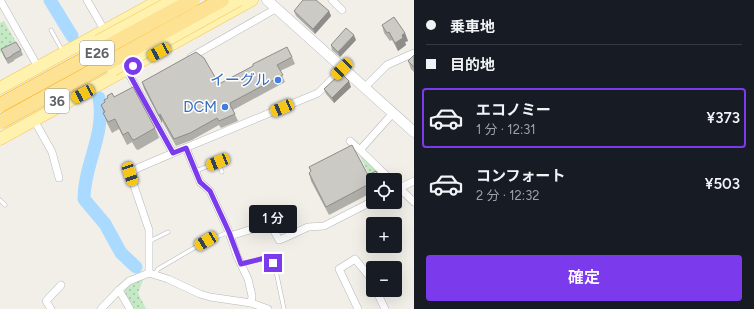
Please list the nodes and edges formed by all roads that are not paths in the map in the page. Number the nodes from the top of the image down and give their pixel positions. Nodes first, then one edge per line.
1 (0, 0) edge
2 (87, 0) edge
3 (160, 0) edge
4 (174, 0) edge
5 (193, 0) edge
6 (222, 0) edge
7 (239, 0) edge
8 (252, 0) edge
9 (267, 0) edge
10 (332, 0) edge
11 (277, 8) junction
12 (342, 10) dead end
13 (51, 30) dead end
14 (104, 30) junction
15 (63, 53) junction
16 (414, 53) edge
17 (184, 62) edge
18 (38, 67) junction
19 (342, 69) junction
20 (127, 70) junction
21 (0, 88) edge
22 (364, 88) junction
23 (0, 96) edge
24 (0, 105) edge
25 (392, 113) junction
26 (34, 120) junction
27 (0, 122) edge
28 (0, 132) edge
29 (414, 132) edge
30 (0, 139) edge
31 (350, 141) dead end
32 (186, 148) junction
33 (360, 150) junction
34 (173, 153) junction
35 (196, 171) junction
36 (222, 172) dead end
37 (384, 173) edge
38 (59, 178) dead end
39 (414, 181) edge
40 (402, 186) edge
41 (402, 193) edge
42 (0, 200) edge
43 (414, 202) edge
44 (5, 205) dead end
45 (366, 205) edge
46 (168, 232) dead end
47 (230, 234) junction
48 (149, 241) junction
49 (273, 263) dead end
50 (241, 264) junction
51 (276, 271) dead end
52 (366, 272) edge
53 (152, 274) junction
54 (61, 285) dead end
55 (119, 290) junction
56 (379, 297) edge
57 (251, 304) junction
58 (51, 309) edge
59 (101, 309) edge
60 (130, 309) edge
61 (268, 309) edge
62 (284, 309) edge
63 (358, 309) edge
64 (385, 309) edge

1 - 18 street
2 - 14 street
3 - 14 main road
4 - 23 main road, 36, bridge
5 - 24 highway, E26, bridge
6 - 27 highway, E26, bridge
7 - 28 main road, 36, bridge
8 - 20 main road, 36
9 - 11 street
10 - 12 street
11 - 17 street
11 - 19 street
13 - 15 lane
14 - 15 main road
14 - 20 street
15 - 18 main road
16 - 22 street
18 - 21 main road
19 - 22 street
19 - 32 street
20 - 26 main road, 36
20 - 34 street
22 - 25 street
25 - 29 street
25 - 33 street
26 - 30 main road, 36
26 - 38 street
31 - 33 street
32 - 34 street
32 - 35 street
33 - 37 street
34 - 48 street
35 - 36 lane
35 - 47 street
39 - 40 street
41 - 43 street
42 - 44 lane
45 - 47 street
46 - 48 lane
47 - 50 street
47 - 53 lane
48 - 53 street
49 - 50 lane
50 - 57 street
51 - 62 lane
52 - 63 street
53 - 55 street
53 - 57 street
54 - 58 street
55 - 59 street
55 - 60 street
56 - 64 street
57 - 61 street

